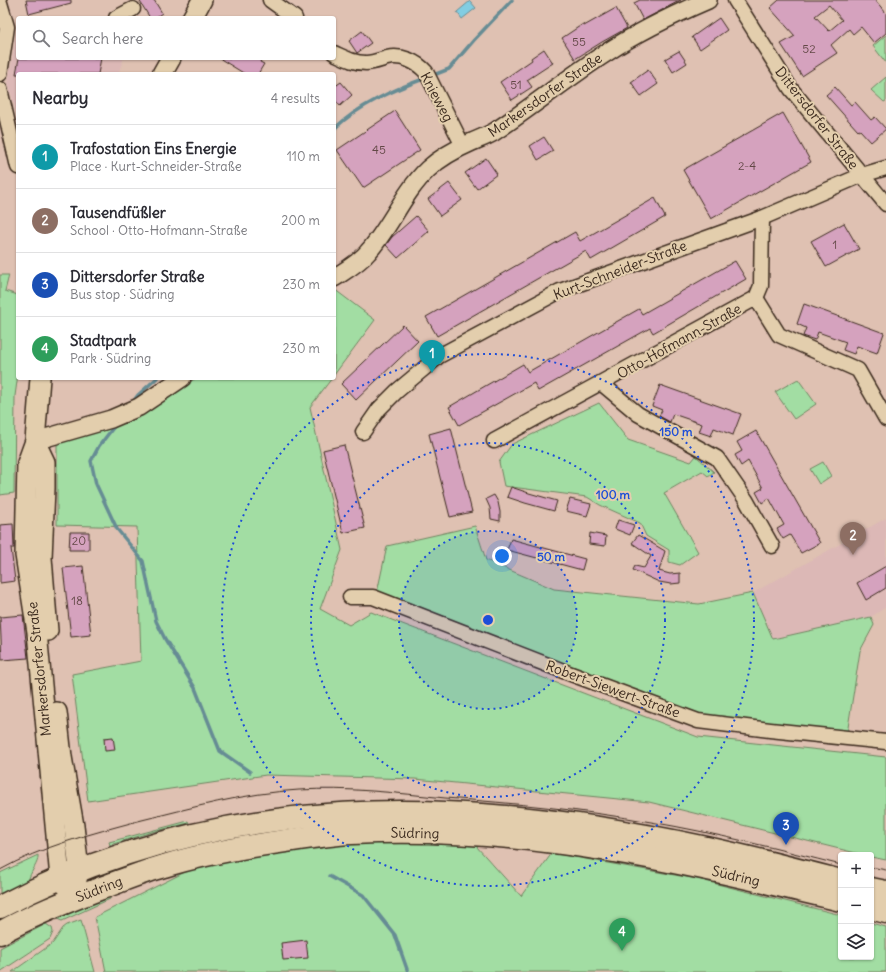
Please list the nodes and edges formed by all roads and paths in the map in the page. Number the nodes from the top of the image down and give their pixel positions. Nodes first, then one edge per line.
1 (202, 0) edge
2 (270, 0) edge
3 (708, 0) edge
4 (735, 0) edge
5 (0, 4) edge
6 (132, 9) dead end
7 (120, 16) edge
8 (193, 16) edge
9 (292, 16) edge
10 (12, 28) edge
11 (336, 54) edge
12 (170, 60) edge
13 (163, 72) edge
14 (0, 74) edge
15 (0, 89) edge
16 (463, 146) junction
17 (16, 158) edge
18 (886, 168) edge
19 (862, 175) junction
20 (886, 204) edge
21 (762, 218) junction
22 (336, 277) edge
23 (756, 298) junction
24 (40, 380) edge
25 (179, 380) edge
26 (601, 383) junction
27 (886, 418) edge
28 (363, 432) dead end
29 (35, 441) junction
30 (494, 441) dead end
31 (772, 546) dead end
32 (350, 597) dead end
33 (886, 742) edge
34 (838, 880) edge
35 (72, 887) junction
36 (874, 889) edge
37 (886, 892) edge
38 (838, 899) edge
39 (0, 907) edge
40 (874, 909) edge
41 (886, 912) edge
42 (0, 933) edge

1 - 8 main road
2 - 9 street
3 - 16 street, Markersdorfer Straße
4 - 19 street, Dittersdorfer Straße
5 - 10 street
6 - 7 street
10 - 14 street
11 - 16 street, Knieweg
12 - 13 main road
15 - 17 street
16 - 22 street, Markersdorfer Straße
18 - 19 street, Dittersdorfer Straße
19 - 20 street, Dittersdorfer Straße
19 - 21 street, Kurt-Schneider-Straße
21 - 23 street, Otto-Hofmann-Straße
21 - 28 street, Kurt-Schneider-Straße
23 - 26 street, Otto-Hofmann-Straße
23 - 27 street, Otto-Hofmann-Straße
24 - 29 main road
25 - 29 street
26 - 30 street, Otto-Hofmann-Straße
26 - 31 street, Otto-Hofmann-Straße
29 - 35 main road, Markersdorfer Straße
32 - 33 street, Robert-Siewert-Straße
34 - 35 main road, Südring
35 - 38 main road, Südring
35 - 39 main road, Südring
35 - 42 main road, Südring
36 - 37 main road
40 - 41 main road

